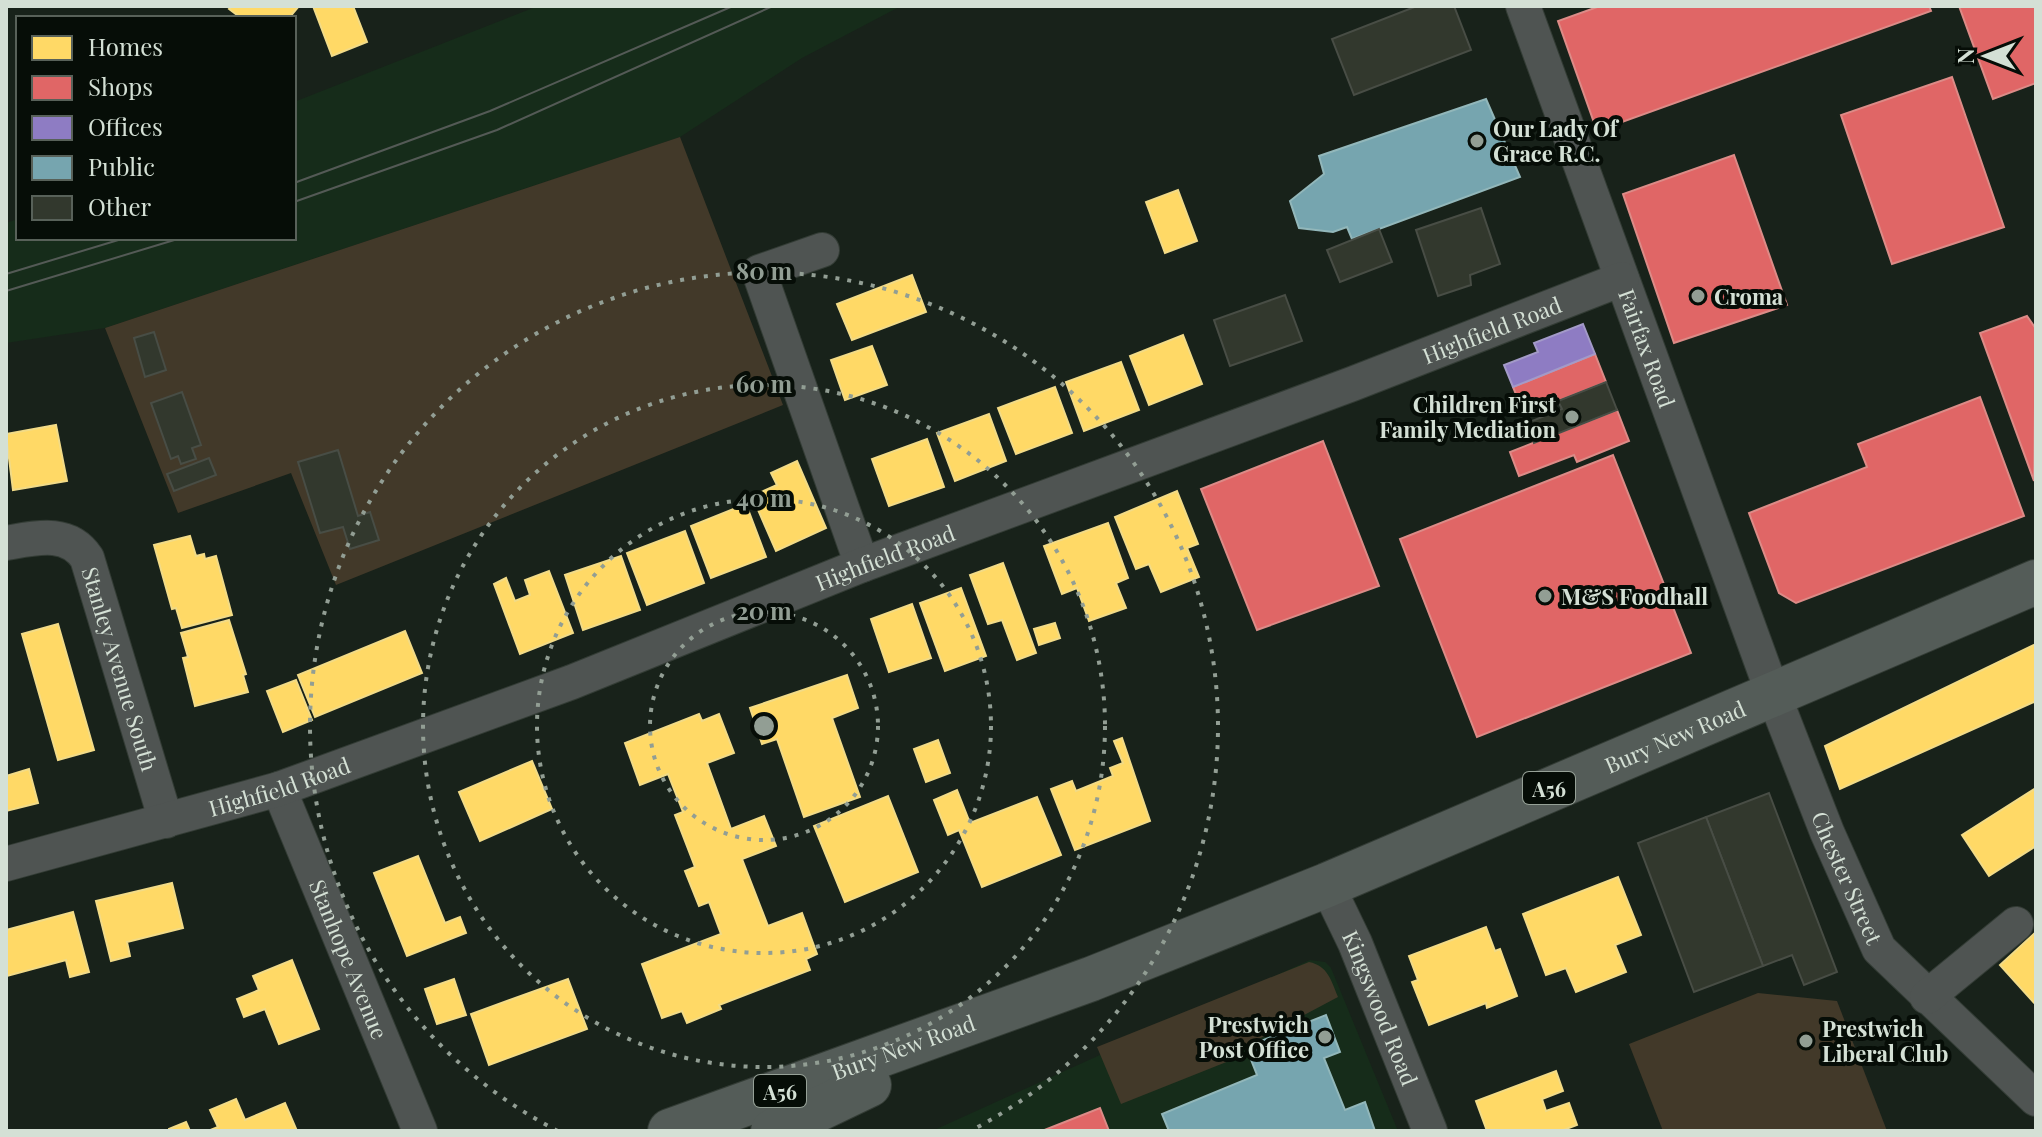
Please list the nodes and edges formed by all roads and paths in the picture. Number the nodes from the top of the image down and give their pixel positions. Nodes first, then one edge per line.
1 (1523, 6) edge
2 (822, 250) dead end
3 (1622, 279) junction
4 (6, 543) edge
5 (862, 565) junction
6 (2036, 582) edge
7 (1772, 691) junction
8 (279, 789) junction
9 (166, 821) junction
10 (6, 864) edge
11 (1327, 885) junction
12 (2016, 924) dead end
13 (1091, 979) junction
14 (1927, 997) junction
15 (2036, 1099) edge
16 (419, 1131) edge
17 (670, 1131) edge
18 (773, 1131) edge
19 (1430, 1131) edge

1 - 3 street, Fairfax Road
2 - 5 street
3 - 5 street, Highfield Road
3 - 7 street, Fairfax Road
4 - 9 street, Stanley Avenue South
5 - 8 street, Highfield Road
6 - 7 highway, Bury New Road / A56
7 - 11 highway, Bury New Road / A56
7 - 14 street, Chester Street
8 - 9 street, Highfield Road
8 - 16 street, Stanhope Avenue
9 - 10 street, Highfield Road
11 - 13 highway, Bury New Road / A56
11 - 19 street, Kingswood Road
12 - 14 street
13 - 17 highway, Bury New Road / A56
13 - 18 highway, Bury New Road / A56
14 - 15 street, Chester Street

